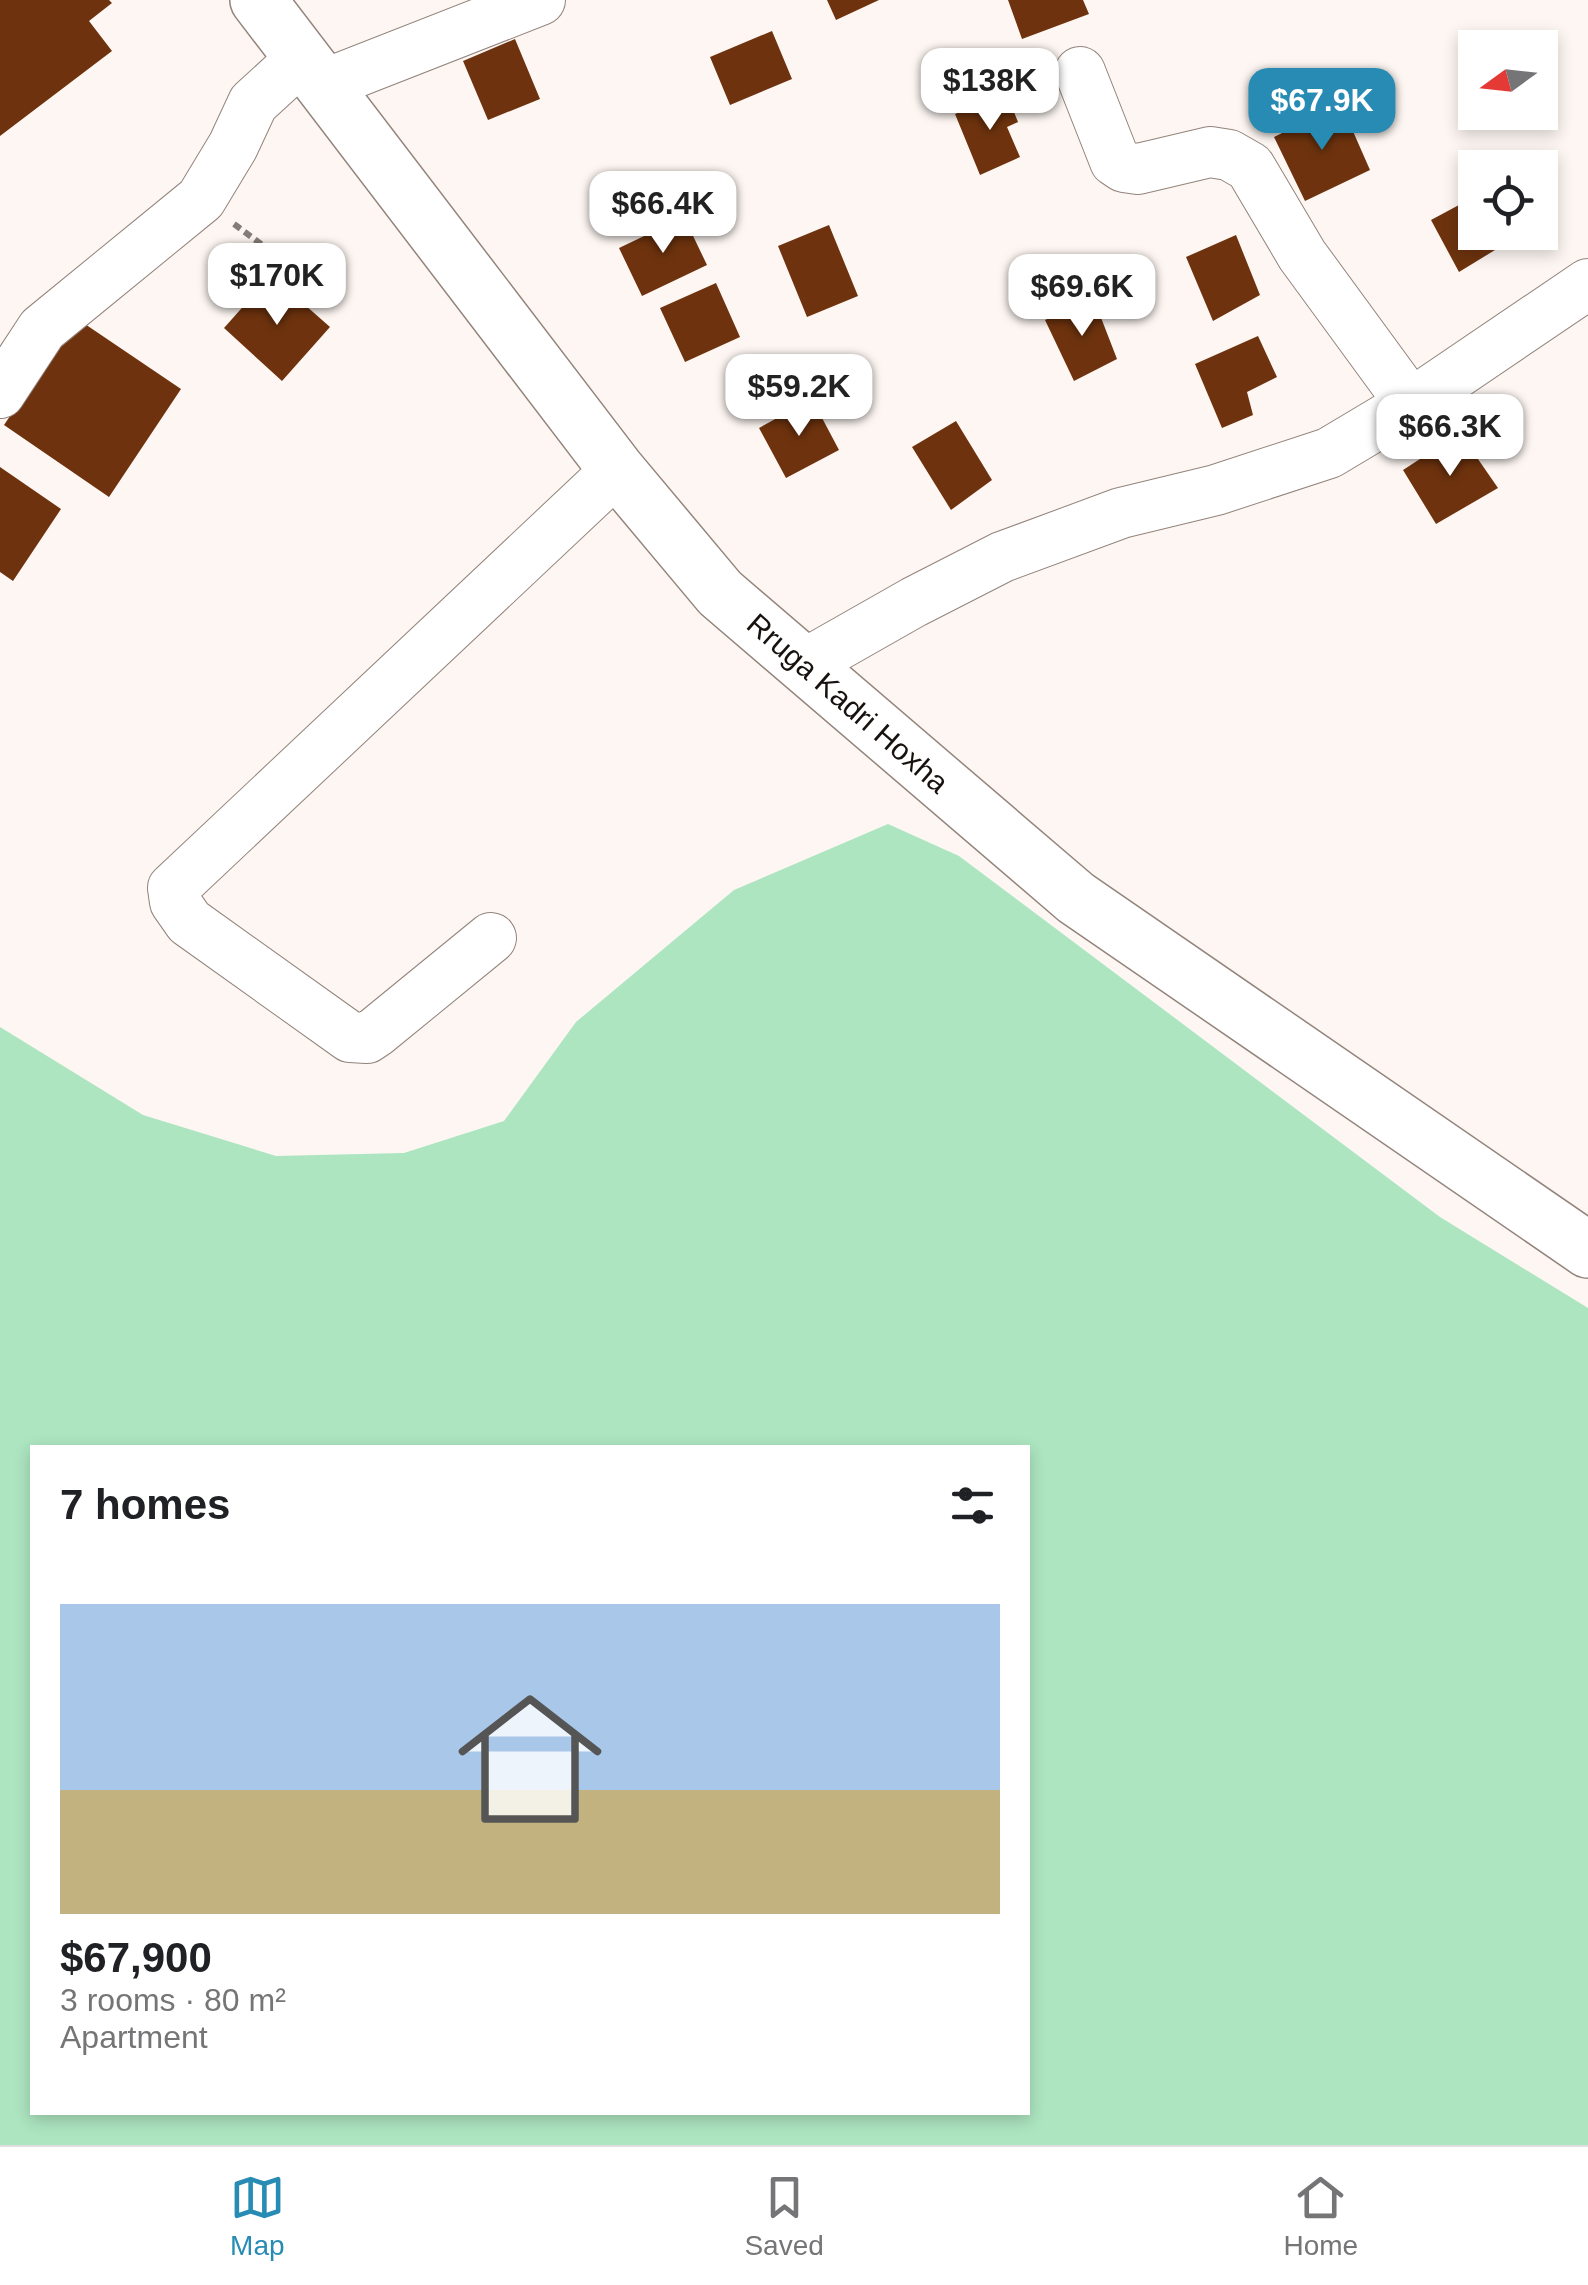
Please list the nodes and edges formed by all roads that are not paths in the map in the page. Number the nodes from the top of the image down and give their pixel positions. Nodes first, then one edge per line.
1 (258, 0) edge
2 (540, 0) edge
3 (313, 72) junction
4 (1080, 72) dead end
5 (1588, 284) edge
6 (0, 393) edge
7 (1411, 404) junction
8 (618, 470) junction
9 (803, 665) junction
10 (491, 938) dead end
11 (1588, 1250) edge

1 - 3 main road, Rruga Kadri Hoxha
2 - 3 street
3 - 6 street
3 - 8 main road, Rruga Kadri Hoxha
4 - 7 street
5 - 7 street
7 - 9 street
8 - 9 main road, Rruga Kadri Hoxha
8 - 10 street
9 - 11 main road, Rruga Kadri Hoxha

